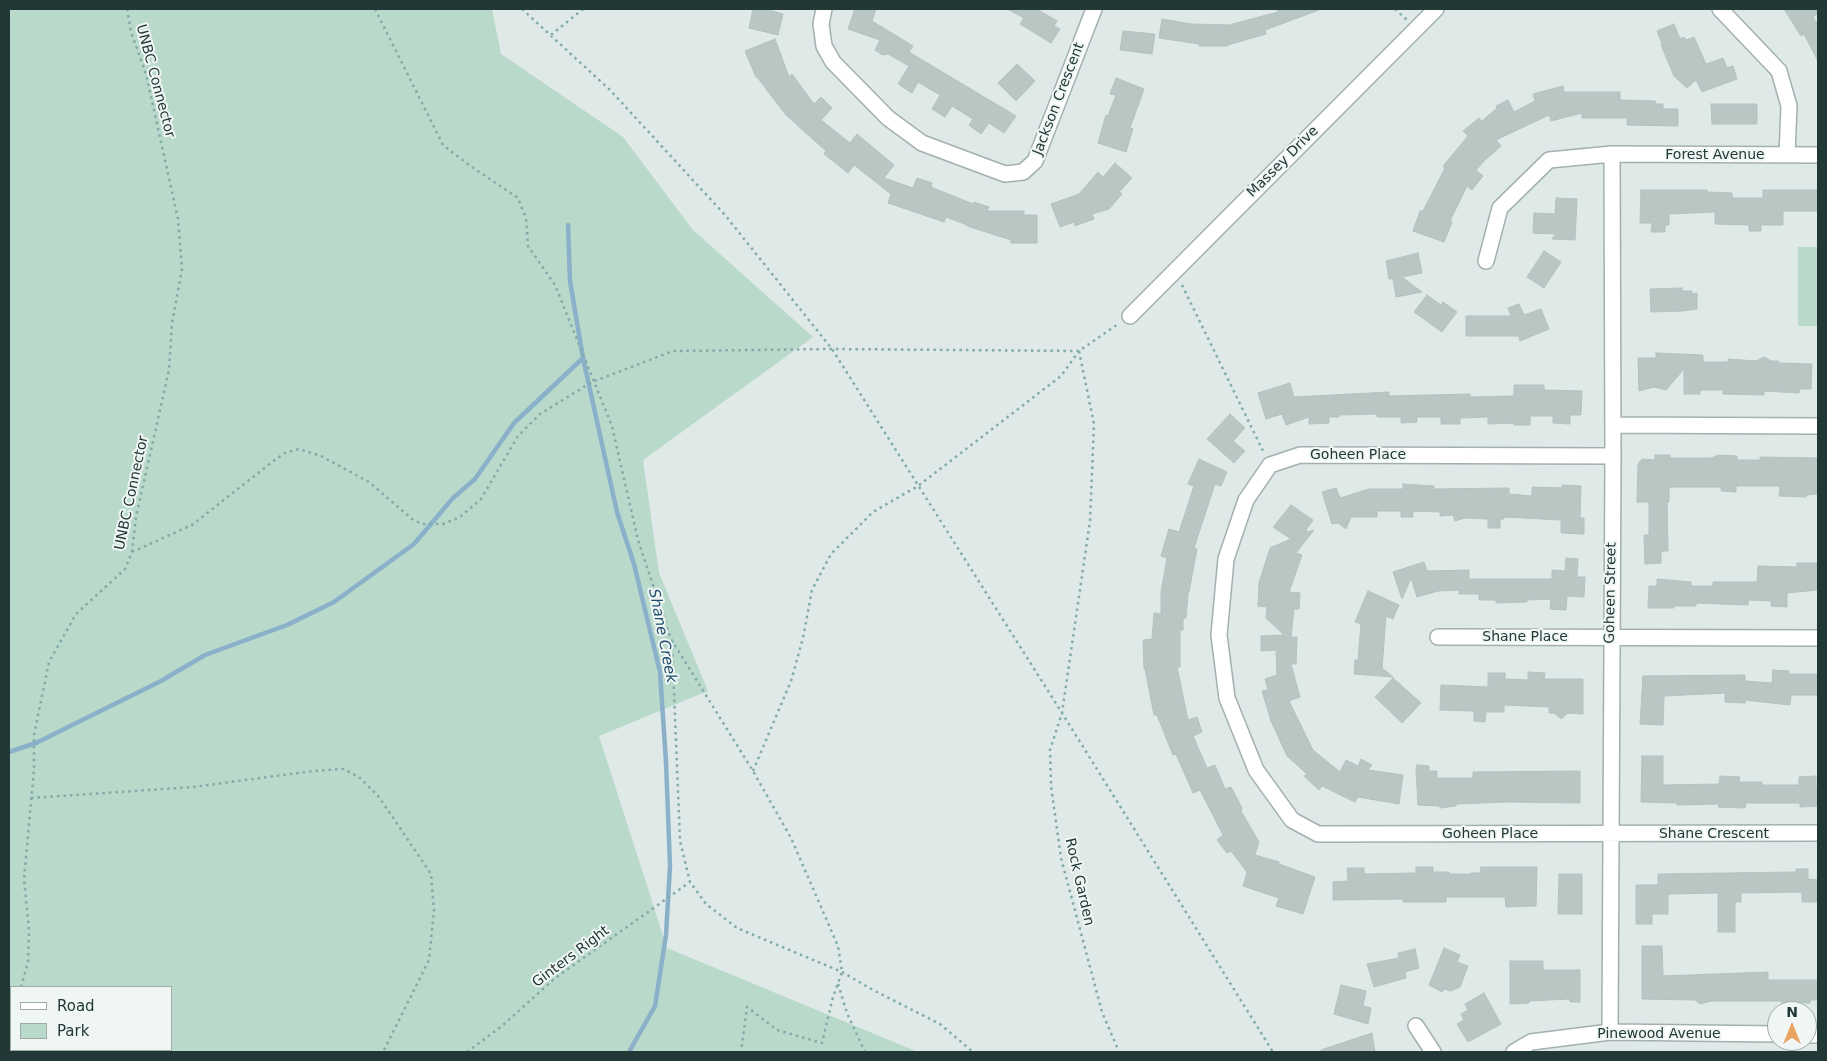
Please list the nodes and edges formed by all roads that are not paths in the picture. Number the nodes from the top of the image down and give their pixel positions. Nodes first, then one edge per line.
1 (824, 9) edge
2 (1094, 9) edge
3 (1436, 9) edge
4 (1720, 9) edge
5 (1612, 154) junction
6 (1787, 155) junction
7 (1818, 155) edge
8 (1486, 261) dead end
9 (1130, 316) road end
10 (1613, 425) junction
11 (1818, 426) edge
12 (1613, 456) junction
13 (1438, 637) dead end
14 (1611, 637) junction
15 (1818, 638) edge
16 (1818, 833) edge
17 (1610, 834) junction
18 (1416, 1026) dead end
19 (1610, 1032) junction
20 (1767, 1034) edge
21 (1433, 1052) edge
22 (1514, 1052) edge

1 - 2 street, Jackson Crescent
3 - 9 street, Massey Drive
4 - 6 street
5 - 6 street, Forest Avenue
5 - 8 street, Forest Avenue
5 - 10 street, Goheen Street
6 - 7 street, Forest Avenue
10 - 11 street
10 - 12 street, Goheen Street
12 - 14 street, Goheen Street
12 - 17 street, Goheen Place
13 - 14 street, Shane Place
14 - 15 street
14 - 17 street, Goheen Street
16 - 17 street, Shane Crescent
17 - 19 street, Goheen Street
18 - 21 street
19 - 20 street, Pinewood Avenue
19 - 22 street, Pinewood Avenue

